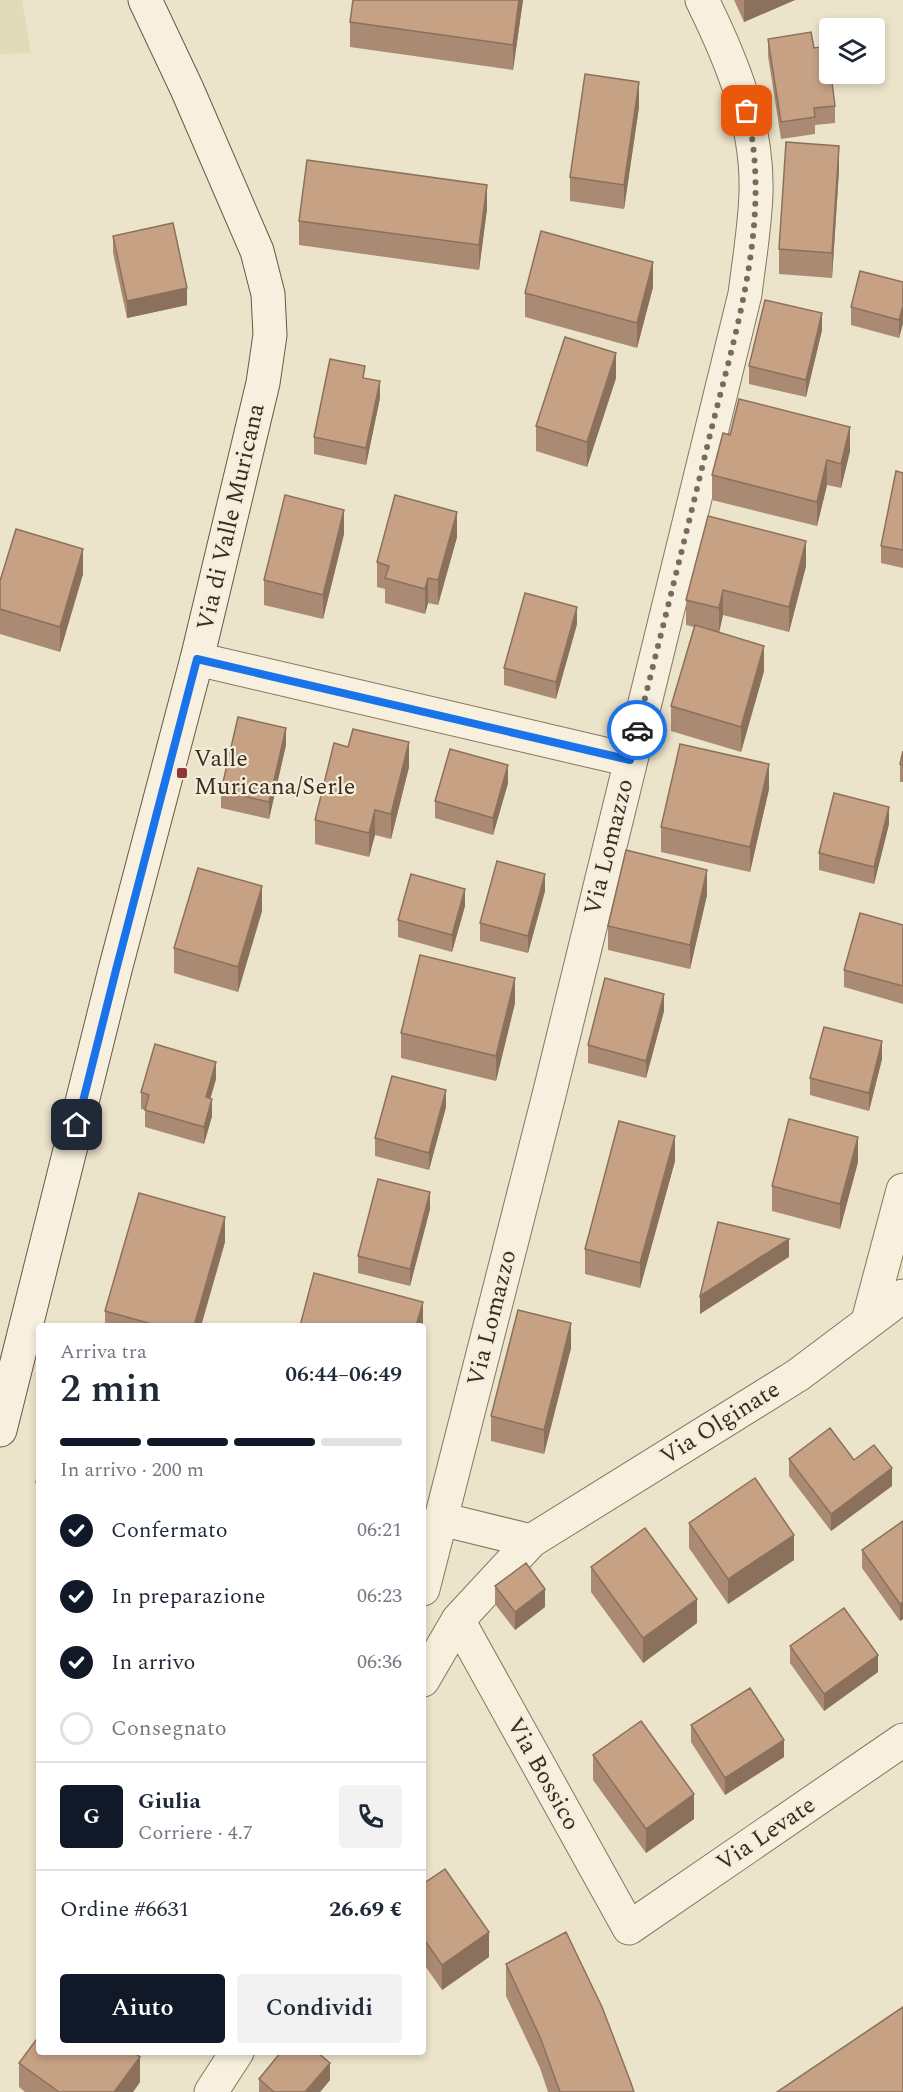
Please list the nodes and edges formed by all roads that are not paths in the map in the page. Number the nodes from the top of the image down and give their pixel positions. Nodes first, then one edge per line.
1 (145, 0) edge
2 (702, 0) edge
3 (197, 659) junction
4 (630, 760) junction
5 (903, 1190) edge
6 (903, 1296) edge
7 (868, 1321) junction
8 (0, 1430) edge
9 (441, 1519) junction
10 (531, 1541) junction
11 (426, 1577) edge
12 (458, 1620) junction
13 (426, 1675) edge
14 (903, 1740) edge
15 (629, 1928) joint
16 (235, 2055) edge
17 (211, 2092) edge

1 - 3 street, Via di Valle Muricana
2 - 4 street, Via Lomazzo
3 - 4 street
3 - 8 street, Via di Valle Muricana
4 - 9 street, Via Lomazzo
5 - 7 street
6 - 7 street, Via Olginate
7 - 10 street, Via Olginate
9 - 10 street
9 - 11 street, Via Lomazzo
10 - 12 street, Via Olginate
12 - 13 street, Via Olginate
12 - 15 street, Via Bossico
14 - 15 street, Via Levate
16 - 17 street

